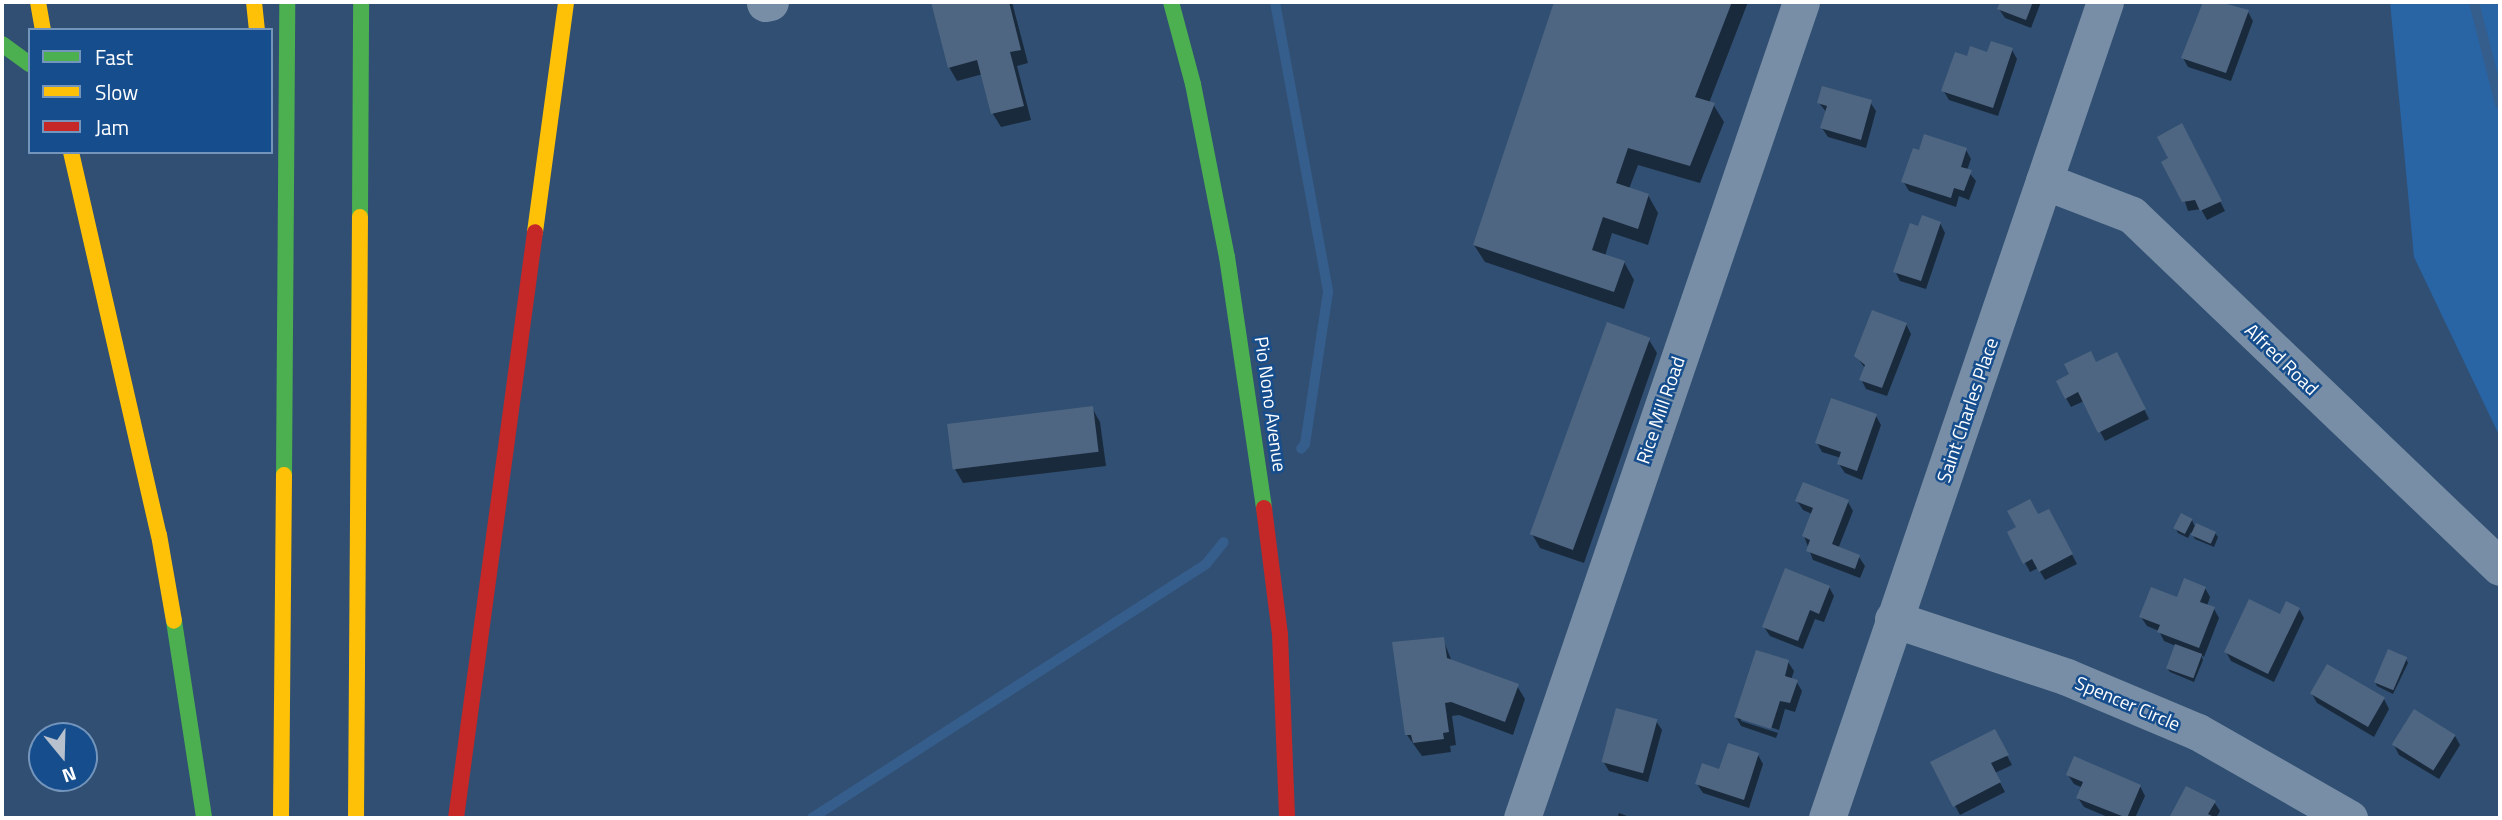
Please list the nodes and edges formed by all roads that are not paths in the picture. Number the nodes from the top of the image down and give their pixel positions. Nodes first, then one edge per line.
1 (38, 2) edge
2 (254, 2) edge
3 (287, 2) edge
4 (361, 2) edge
5 (566, 2) edge
6 (1171, 2) edge
7 (1801, 2) edge
8 (2105, 2) edge
9 (43, 28) edge
10 (257, 28) edge
11 (2, 44) edge
12 (28, 63) edge
13 (273, 134) edge
14 (71, 154) edge
15 (2044, 181) junction
16 (286, 208) junction
17 (2500, 567) edge
18 (1894, 619) junction
19 (204, 818) edge
20 (281, 818) edge
21 (356, 818) edge
22 (456, 818) edge
23 (1287, 818) edge
24 (1522, 818) edge
25 (1827, 818) edge
26 (2349, 818) edge

1 - 9 main road
2 - 10 main road
3 - 16 main road
4 - 21 main road
5 - 22 main road
6 - 23 main road, Pio Nono Avenue
7 - 24 street, Rice Mill Road
8 - 15 street, Saint Charles Place
11 - 12 main road
13 - 16 main road
14 - 19 main road
15 - 17 street, Alfred Road
15 - 18 street, Saint Charles Place
16 - 20 main road
18 - 25 street, Saint Charles Place
18 - 26 street, Spencer Circle

